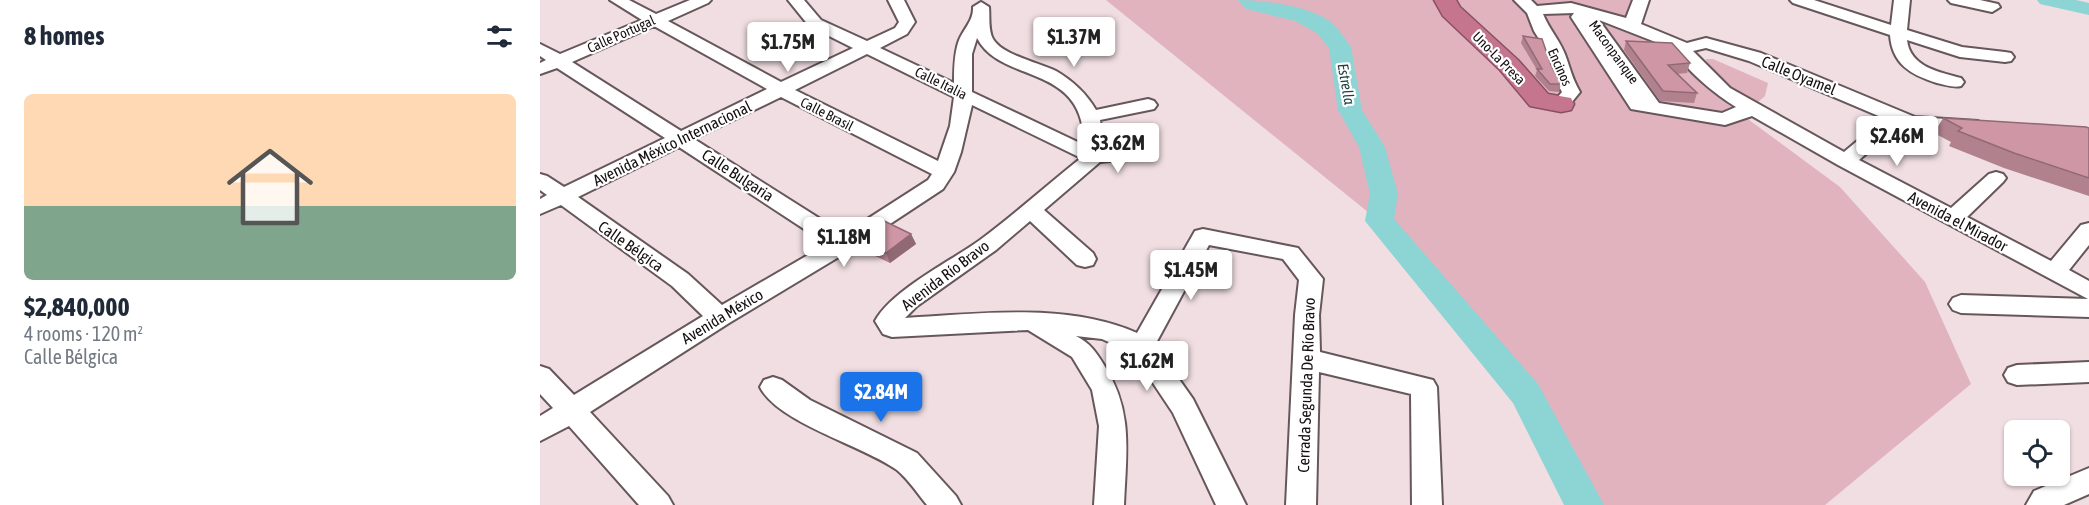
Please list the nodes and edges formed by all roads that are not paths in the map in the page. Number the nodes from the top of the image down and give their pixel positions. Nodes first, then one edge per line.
1 (618, 0) edge
2 (703, 0) edge
3 (796, 0) edge
4 (896, 0) edge
5 (1445, 0) edge
6 (1641, 0) edge
7 (1797, 0) edge
8 (1902, 0) edge
9 (1956, 0) edge
10 (1528, 5) edge
11 (1992, 7) dead end
12 (981, 8) edge
13 (653, 20) junction
14 (1632, 28) junction
15 (1897, 34) junction
16 (868, 47) junction
17 (540, 48) edge
18 (1686, 48) junction
19 (2005, 57) dead end
20 (549, 66) edge
21 (1955, 81) dead end
22 (780, 89) junction
23 (963, 94) junction
24 (1561, 104) joint
25 (1148, 105) dead end
26 (1652, 106) junction
27 (1755, 110) junction
28 (1090, 117) junction
29 (1912, 123) junction
30 (1994, 127) edge
31 (681, 138) junction
32 (1139, 153) dead end
33 (1094, 157) junction
34 (1845, 161) junction
35 (944, 172) junction
36 (1996, 178) dead end
37 (540, 180) edge
38 (562, 197) junction
39 (540, 207) edge
40 (1030, 209) junction
41 (1953, 218) junction
42 (2089, 230) edge
43 (844, 244) junction
44 (1085, 259) dead end
45 (2055, 273) junction
46 (2089, 291) edge
47 (1961, 304) dead end
48 (2089, 309) edge
49 (720, 316) junction
50 (1028, 321) junction
51 (1142, 346) junction
52 (1307, 359) junction
53 (2089, 372) edge
54 (2017, 375) dead end
55 (545, 383) edge
56 (773, 387) dead end
57 (571, 412) junction
58 (540, 430) edge
59 (2089, 481) edge
60 (939, 503) edge
61 (658, 505) edge
62 (1109, 505) edge
63 (1231, 505) edge
64 (1301, 505) edge
65 (1427, 505) edge
66 (2041, 505) edge

1 - 13 street, Calle Brasil
2 - 13 street, Calle Portugal
3 - 16 street, Calle Italia
4 - 16 street, Avenida México Internacional
5 - 24 highway, Uno-La Presa
6 - 14 street
7 - 15 street
8 - 15 street
9 - 11 street
10 - 14 street
10 - 24 street, Encinos
12 - 23 street, Avenida México
12 - 28 street
13 - 20 street, Calle Portugal
13 - 22 street, Calle Brasil
14 - 18 street
15 - 19 street
15 - 21 street
16 - 22 street, Avenida México Internacional
16 - 23 street, Calle Italia
17 - 20 street, Calle Bulgaria
18 - 27 street, Avenida el Mirador
18 - 29 street, Calle Oyamel
20 - 31 street, Calle Bulgaria
22 - 31 street, Avenida México Internacional
22 - 35 street, Calle Brasil
23 - 33 street, Calle Italia
23 - 35 street, Avenida México
25 - 28 street
26 - 26 street, Maconpanque
26 - 27 street
27 - 34 street, Avenida el Mirador
28 - 33 street
29 - 30 street, Calle Oyamel
29 - 34 street
31 - 38 street, Avenida México Internacional
31 - 43 street, Calle Bulgaria
32 - 33 street
33 - 40 street, Avenida Río Bravo
34 - 41 street, Avenida el Mirador
35 - 43 street, Avenida México
36 - 41 street
37 - 38 street, Calle Bélgica
38 - 39 street, Avenida México Internacional
38 - 49 street, Calle Bélgica
40 - 44 street
40 - 50 street, Avenida Río Bravo
41 - 45 street, Avenida el Mirador
42 - 45 street
43 - 49 street, Avenida México
45 - 46 street, Avenida el Mirador
47 - 48 street
49 - 57 street, Avenida México
50 - 51 street
50 - 62 street
51 - 52 street, Cerrada Segunda De Río Bravo
51 - 63 street
52 - 64 street, Cerrada Segunda De Río Bravo
52 - 65 street
53 - 54 street
55 - 57 street
56 - 60 street
57 - 58 street, Avenida México
57 - 61 street
59 - 66 street

